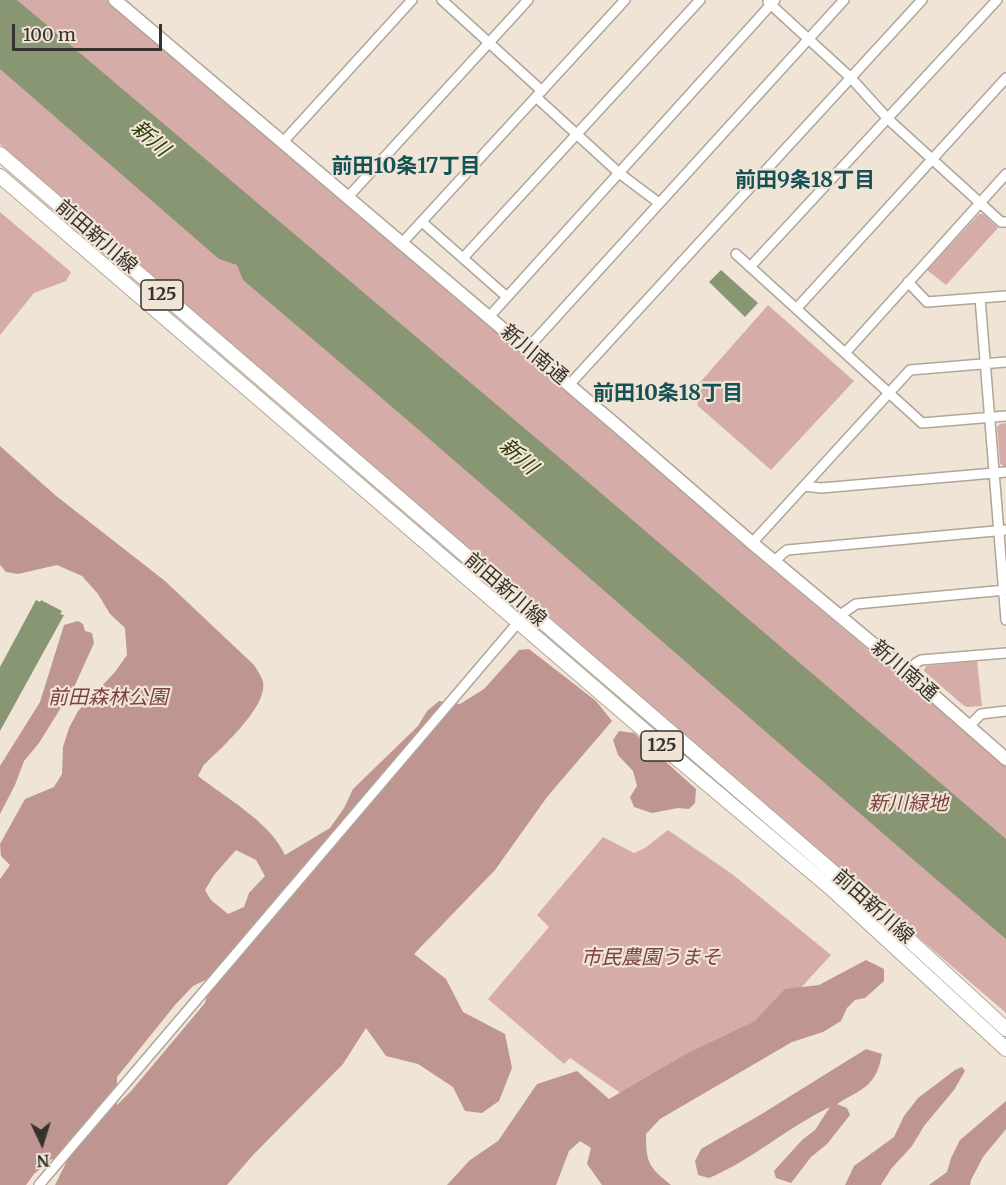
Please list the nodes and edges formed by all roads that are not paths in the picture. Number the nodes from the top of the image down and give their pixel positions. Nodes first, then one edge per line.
1 (115, 0) edge
2 (412, 0) edge
3 (442, 0) edge
4 (528, 0) edge
5 (625, 0) edge
6 (700, 0) edge
7 (844, 0) edge
8 (922, 0) edge
9 (997, 0) edge
10 (771, 1) edge
11 (808, 39) junction
12 (488, 44) junction
13 (851, 78) junction
14 (1006, 78) edge
15 (539, 94) junction
16 (888, 118) junction
17 (577, 134) junction
18 (282, 142) junction
19 (0, 154) edge
20 (932, 159) junction
21 (619, 173) junction
22 (1006, 174) edge
23 (0, 176) edge
24 (348, 197) junction
25 (660, 203) junction
26 (980, 203) junction
27 (422, 222) junction
28 (1006, 222) edge
29 (402, 243) junction
30 (736, 254) dead end
31 (463, 258) junction
32 (750, 267) junction
33 (908, 282) junction
34 (1006, 296) edge
35 (507, 297) junction
36 (980, 298) junction
37 (797, 308) junction
38 (489, 317) junction
39 (527, 349) junction
40 (845, 353) junction
41 (1006, 362) edge
42 (985, 364) junction
43 (569, 385) junction
44 (889, 394) junction
45 (1006, 416) edge
46 (988, 417) junction
47 (1006, 472) edge
48 (993, 474) junction
49 (804, 486) junction
50 (1002, 530) edge
51 (752, 543) junction
52 (774, 561) junction
53 (1005, 591) edge
54 (529, 610) junction
55 (839, 616) junction
56 (1006, 620) edge
57 (518, 622) junction
58 (1006, 653) edge
59 (908, 673) junction
60 (1006, 711) edge
61 (968, 727) junction
62 (1006, 757) edge
63 (1006, 1029) edge
64 (1006, 1049) edge
65 (39, 1185) edge

1 - 18 street, 新川南通
2 - 18 street
3 - 12 street
4 - 12 street
5 - 15 street
6 - 17 street
7 - 11 street
8 - 13 street
9 - 16 street
10 - 11 street
10 - 21 street
11 - 13 street
11 - 25 street
12 - 15 street
12 - 24 street
13 - 16 street
13 - 43 street
14 - 20 street
15 - 17 street
15 - 27 street
16 - 20 street
16 - 32 street
17 - 21 street
17 - 31 street
18 - 24 street, 新川南通
19 - 54 main road, 前田新川線 / 125
20 - 26 street
20 - 37 street
21 - 25 street
21 - 35 street
22 - 26 street
23 - 57 main road, 前田新川線 / 125
24 - 29 street, 新川南通
25 - 39 street
26 - 28 street
26 - 33 street
27 - 29 street
27 - 31 street
29 - 38 street, 新川南通
30 - 32 street
31 - 35 street
32 - 37 street
33 - 36 street
33 - 40 street
34 - 36 street
35 - 38 street
36 - 42 street
37 - 40 street
38 - 39 street, 新川南通
39 - 43 street, 新川南通
40 - 44 street
41 - 42 street
42 - 44 street
42 - 46 street
43 - 51 street, 新川南通
44 - 46 street
44 - 49 street
45 - 46 street
46 - 48 street
47 - 48 street
48 - 49 street
48 - 50 street
49 - 51 street
50 - 52 street
50 - 53 street
51 - 52 street, 新川南通
52 - 55 street, 新川南通
53 - 55 street
53 - 56 street
54 - 57 street
54 - 63 main road, 前田新川線 / 125
55 - 59 street, 新川南通
57 - 64 main road, 前田新川線 / 125
57 - 65 street
58 - 59 street
59 - 61 street, 新川南通
60 - 61 street
61 - 62 street, 新川南通

